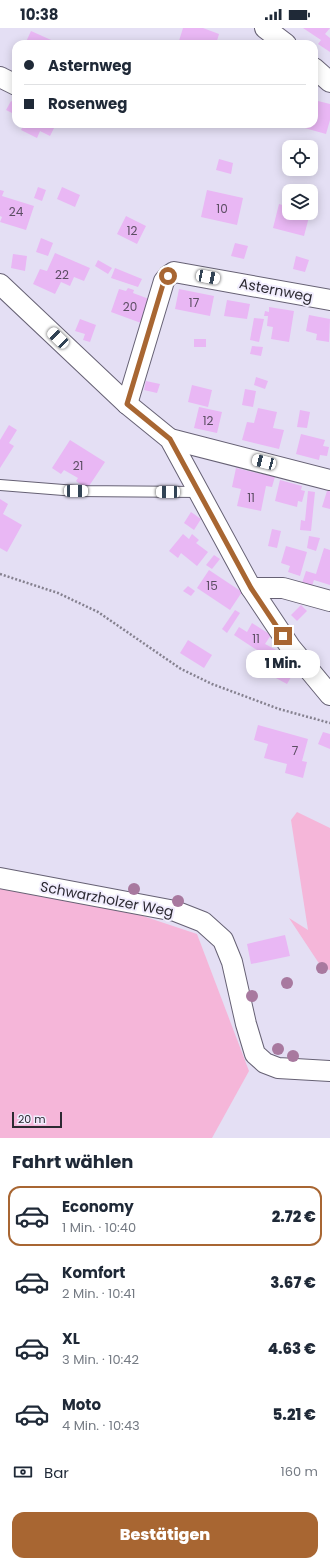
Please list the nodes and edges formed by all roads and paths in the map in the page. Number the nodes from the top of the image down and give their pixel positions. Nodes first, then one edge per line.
1 (264, 28) edge
2 (280, 40) edge
3 (318, 72) edge
4 (0, 77) edge
5 (330, 82) edge
6 (12, 83) edge
7 (0, 284) edge
8 (330, 300) edge
9 (127, 404) junction
10 (170, 439) junction
11 (330, 480) edge
12 (0, 485) edge
13 (199, 492) junction
14 (0, 574) edge
15 (251, 588) junction
16 (330, 601) edge
17 (330, 695) edge
18 (330, 723) edge
19 (0, 878) edge
20 (330, 1071) edge

1 - 2 street
3 - 5 street
4 - 6 street
7 - 9 street
8 - 9 street, Asternweg
9 - 10 street
10 - 11 street
10 - 13 street
12 - 13 lane
13 - 15 street
14 - 18 path
15 - 16 street
15 - 17 street
19 - 20 street, Schwarzholzer Weg

